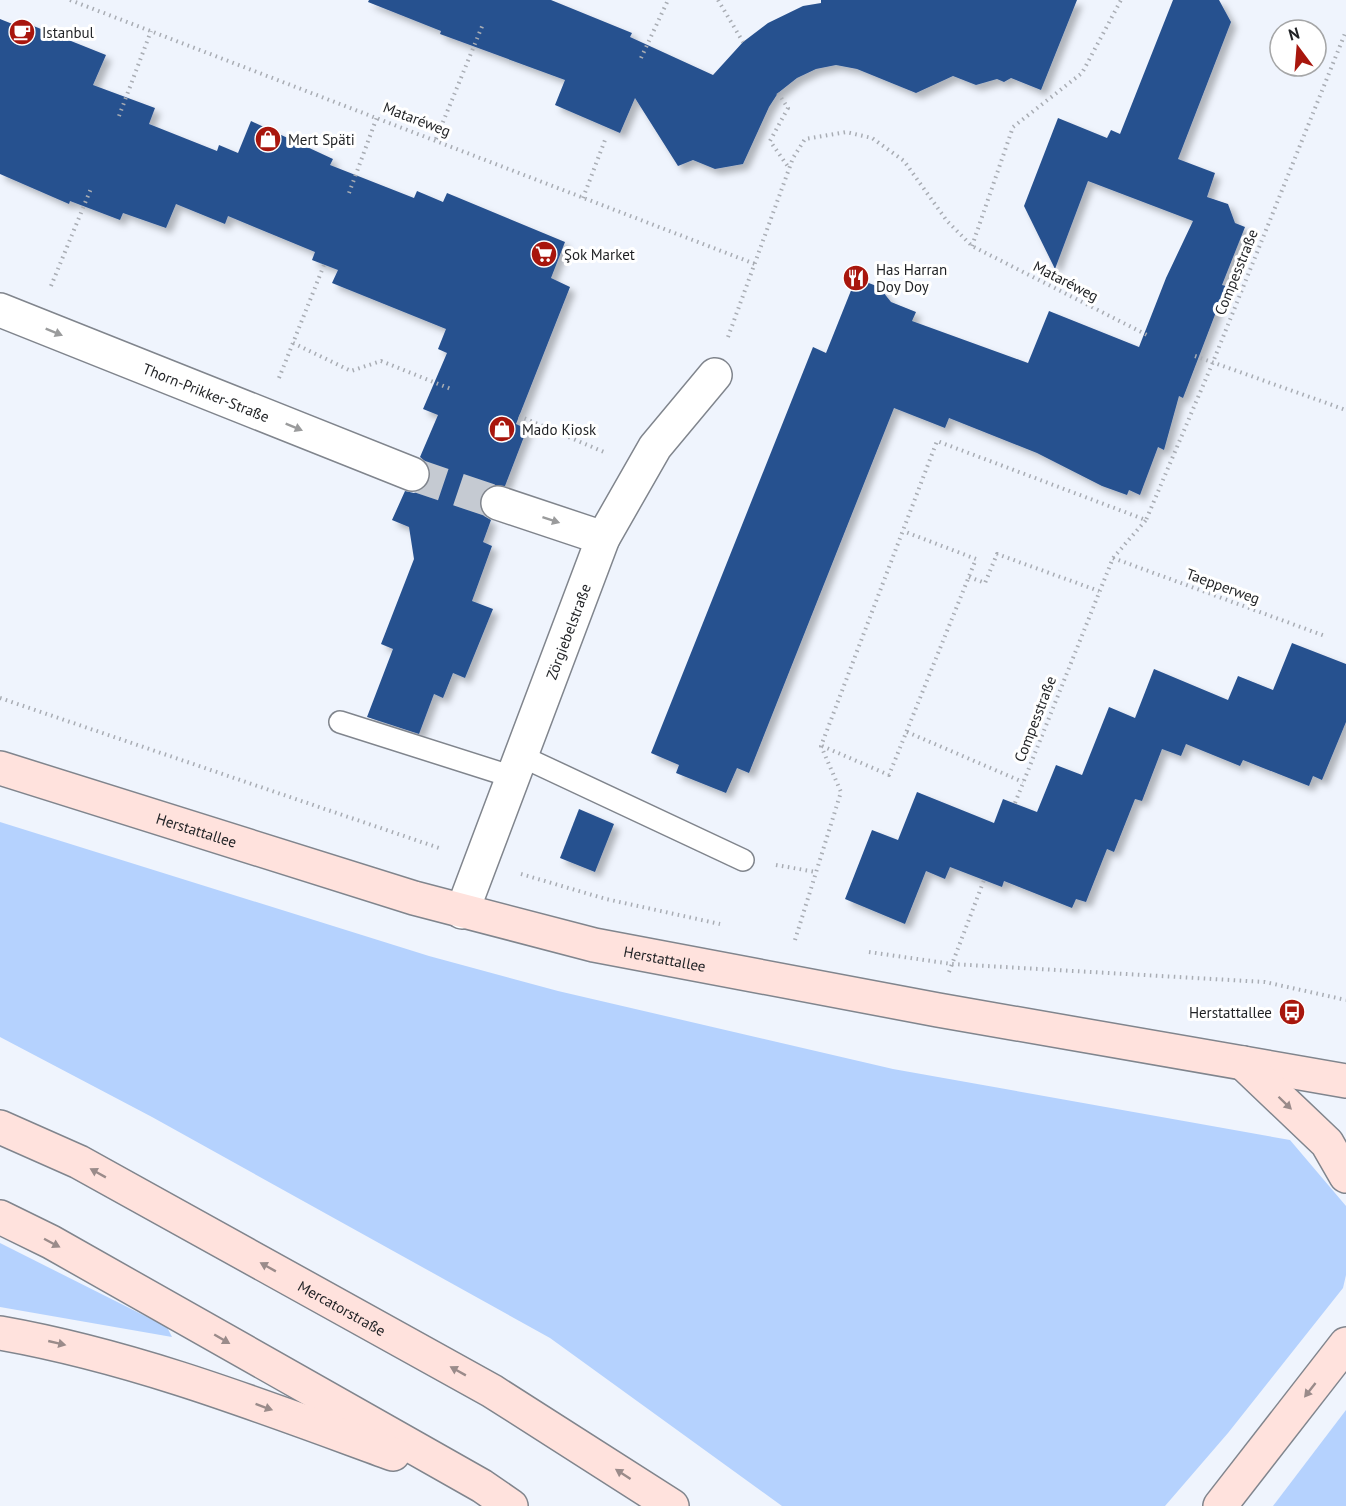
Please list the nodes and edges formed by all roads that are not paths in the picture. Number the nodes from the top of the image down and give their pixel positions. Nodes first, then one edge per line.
1 (0, 310) edge
2 (715, 375) road end
3 (412, 474) tunnel mouth
4 (498, 503) tunnel mouth
5 (603, 538) junction
6 (340, 722) dead end
7 (517, 767) junction
8 (0, 768) edge
9 (742, 860) dead end
10 (462, 912) junction
11 (1243, 1063) junction
12 (1346, 1081) edge
13 (0, 1126) edge
14 (1346, 1176) edge
15 (0, 1217) edge
16 (0, 1333) edge
17 (1346, 1344) edge
18 (482, 1486) junction
19 (511, 1506) edge
20 (672, 1506) edge
21 (1220, 1506) edge

1 -> 3 street, Thorn-Prikker-Straße
2 - 5 street, Zörgiebelstraße
4 -> 5 street
5 - 7 street, Zörgiebelstraße
6 - 7 lane
7 - 9 lane
7 - 10 street, Zörgiebelstraße
8 - 10 main road, Herstattallee
10 - 11 main road, Herstattallee
11 - 12 main road, Herstattallee
11 -> 14 main road
20 -> 13 main road, Mercatorstraße
15 -> 18 main road
16 -> 18 main road
17 -> 21 main road
18 - 19 main road

